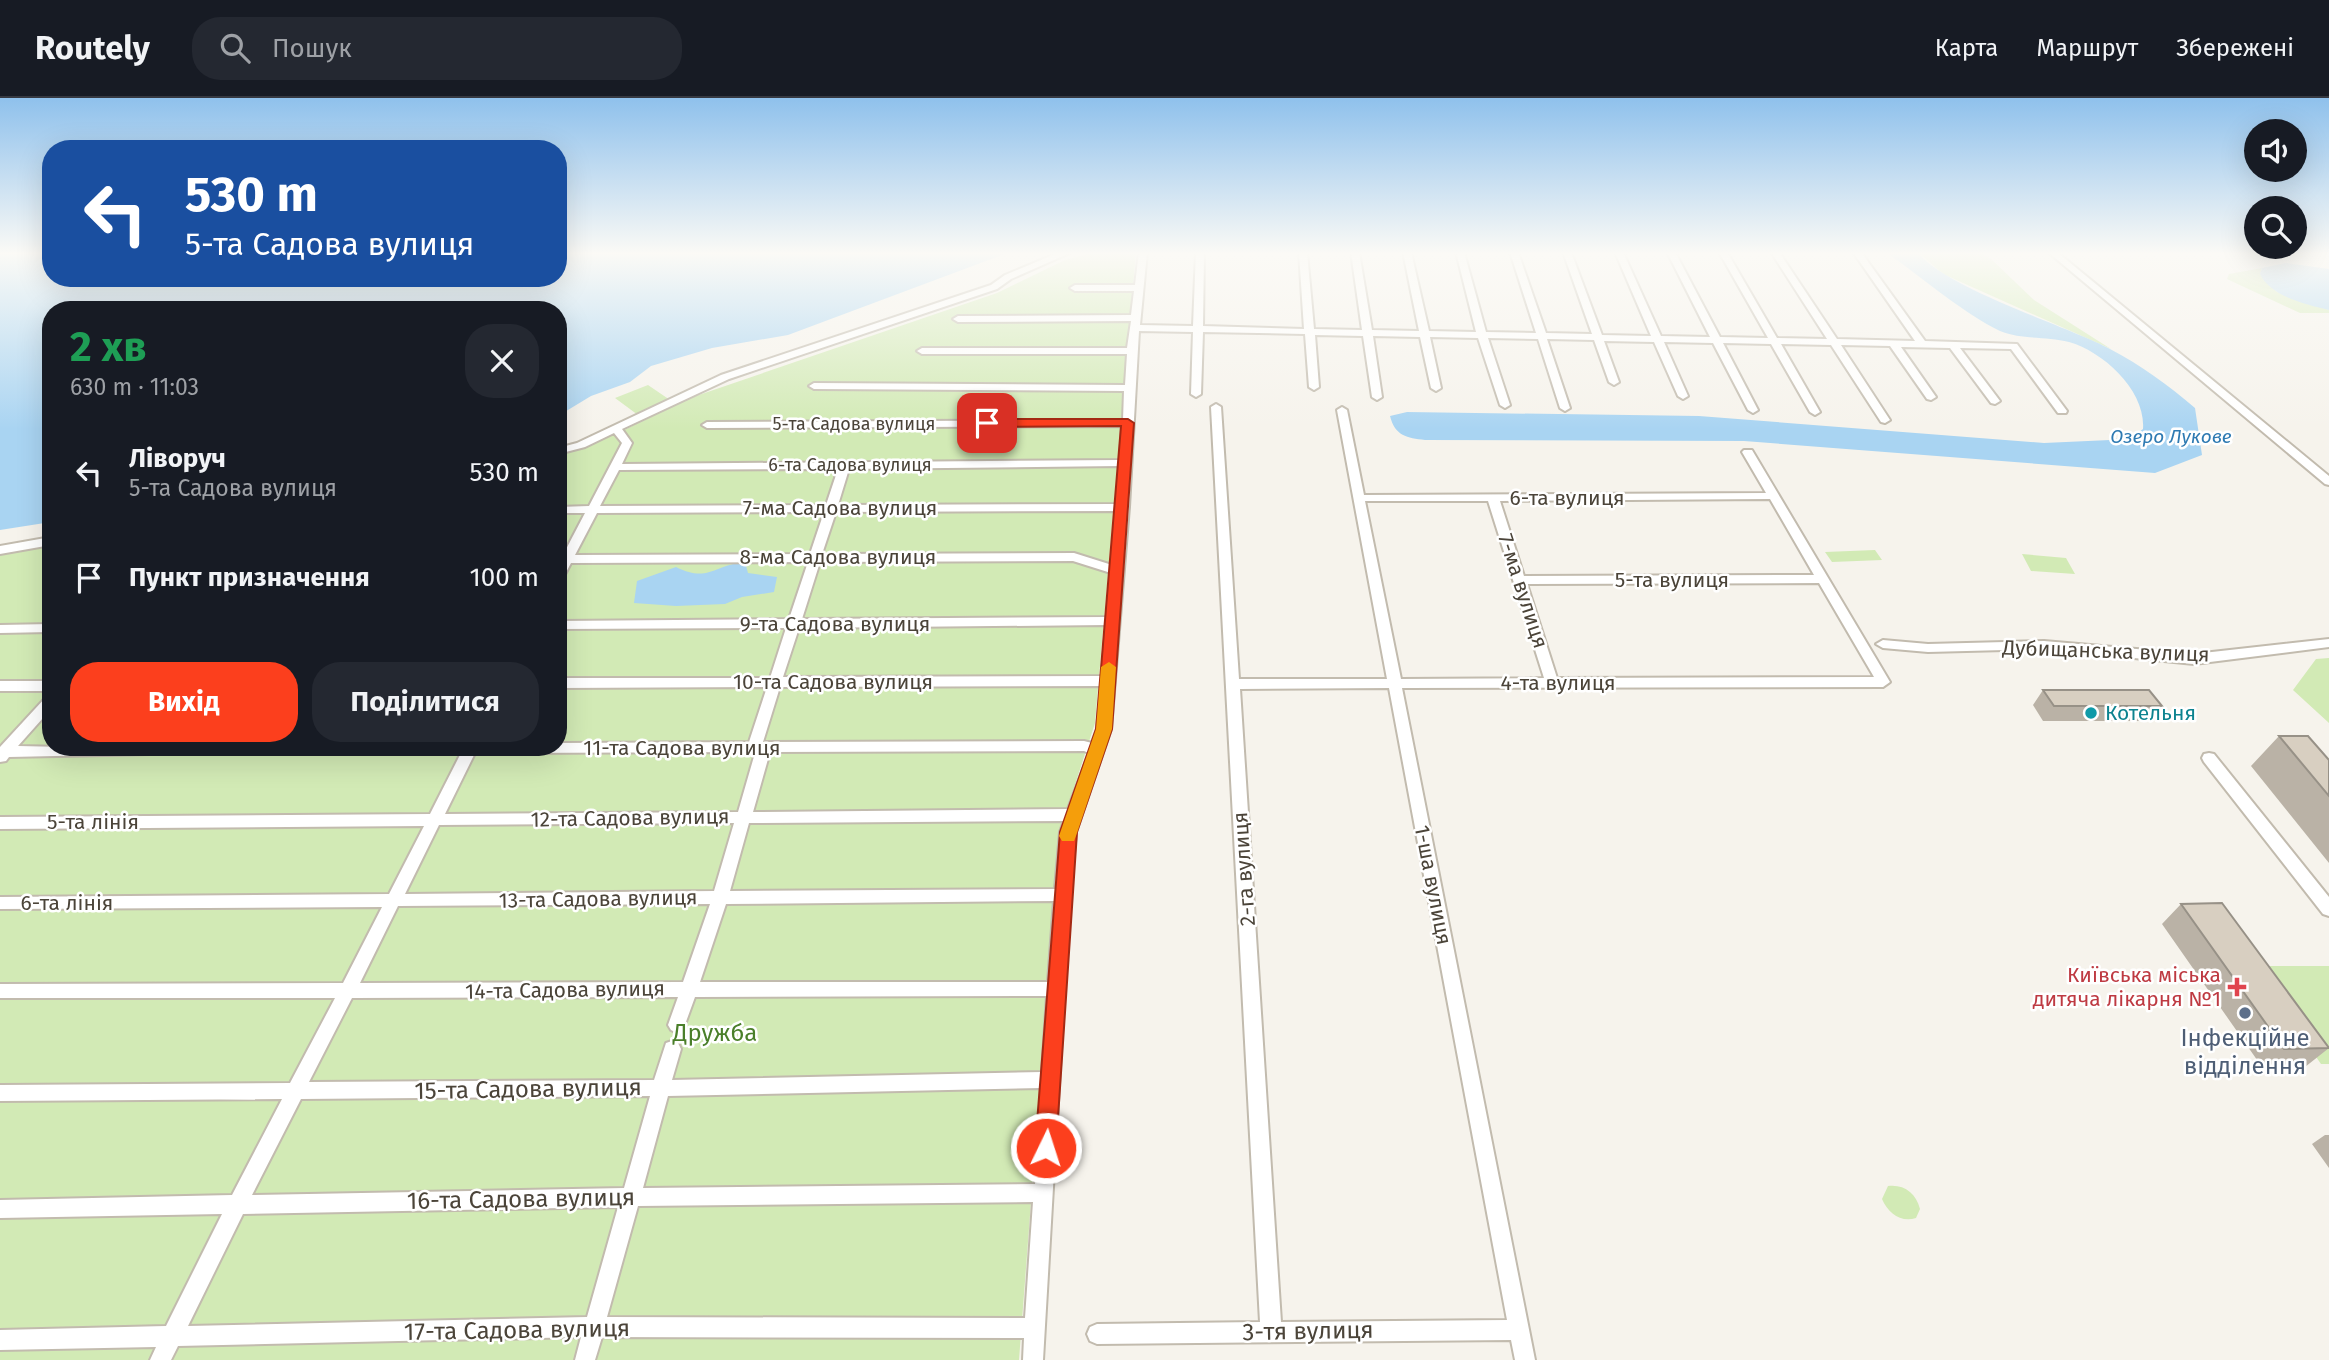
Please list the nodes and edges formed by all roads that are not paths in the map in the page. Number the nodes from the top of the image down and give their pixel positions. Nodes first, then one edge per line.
1 (924, 311) edge
2 (1136, 311) edge
3 (1198, 311) edge
4 (1307, 311) edge
5 (1364, 311) edge
6 (1419, 311) edge
7 (1476, 311) edge
8 (1533, 311) edge
9 (1589, 311) edge
10 (1645, 311) edge
11 (1701, 311) edge
12 (1758, 311) edge
13 (1814, 311) edge
14 (1899, 311) edge
15 (2123, 311) edge
16 (958, 319) dead end
17 (1135, 323) junction
18 (1198, 329) junction
19 (1309, 331) junction
20 (1368, 332) junction
21 (1424, 333) junction
22 (1482, 335) junction
23 (1541, 335) junction
24 (1599, 337) junction
25 (1658, 339) junction
26 (1716, 340) junction
27 (1776, 341) junction
28 (1834, 342) junction
29 (1893, 343) junction
30 (1922, 344) junction
31 (1953, 345) junction
32 (922, 351) dead end
33 (1132, 351) junction
34 (1614, 382) dead end
35 (814, 386) dead end
36 (1314, 387) dead end
37 (1130, 388) junction
38 (1436, 388) dead end
39 (1196, 394) dead end
40 (1682, 396) dead end
41 (1377, 397) dead end
42 (1931, 397) dead end
43 (1995, 401) dead end
44 (1505, 405) dead end
45 (1216, 407) dead end
46 (1565, 408) dead end
47 (1342, 410) dead end
48 (1752, 410) dead end
49 (2062, 411) dead end
50 (1815, 412) dead end
51 (1885, 420) dead end
52 (1128, 423) junction
53 (707, 425) dead end
54 (617, 429) junction
55 (567, 449) edge
56 (1748, 452) dead end
57 (1126, 463) junction
58 (845, 466) junction
59 (616, 467) junction
60 (2329, 482) edge
61 (1775, 496) junction
62 (1359, 498) junction
63 (1493, 498) junction
64 (1123, 507) junction
65 (832, 508) junction
66 (567, 510) edge
67 (593, 510) junction
68 (42, 543) edge
69 (0, 550) edge
70 (567, 552) edge
71 (816, 556) junction
72 (567, 559) edge
73 (1116, 570) junction
74 (1824, 579) junction
75 (1520, 580) junction
76 (1112, 621) junction
77 (567, 625) edge
78 (793, 625) junction
79 (42, 628) edge
80 (0, 629) edge
81 (2329, 643) edge
82 (1884, 644) dead end
83 (1108, 681) junction
84 (567, 683) edge
85 (775, 683) junction
86 (1552, 683) junction
87 (1233, 684) junction
88 (1395, 684) junction
89 (0, 686) edge
90 (42, 686) edge
91 (42, 710) edge
92 (567, 748) edge
93 (759, 748) junction
94 (1097, 750) junction
95 (42, 753) edge
96 (2, 754) edge
97 (466, 756) edge
98 (2209, 758) dead end
99 (1073, 815) junction
100 (744, 816) junction
101 (434, 821) junction
102 (187, 822) joint
103 (0, 823) edge
104 (1062, 895) junction
105 (720, 898) junction
106 (394, 901) junction
107 (134, 902) joint
108 (0, 903) edge
109 (2329, 909) edge
110 (687, 989) junction
111 (1056, 989) junction
112 (0, 991) edge
113 (348, 992) junction
114 (677, 1026) dead end
115 (672, 1049) dead end
116 (1050, 1080) junction
117 (661, 1088) junction
118 (295, 1091) junction
119 (3, 1093) edge
120 (1042, 1193) junction
121 (632, 1197) junction
122 (235, 1205) junction
123 (0, 1209) edge
124 (594, 1327) junction
125 (1035, 1328) junction
126 (1519, 1329) junction
127 (1271, 1332) junction
128 (1097, 1334) dead end
129 (171, 1337) junction
130 (0, 1340) edge
131 (160, 1360) edge
132 (585, 1360) edge
133 (1033, 1360) edge
134 (1525, 1360) edge

1 - 54 street
2 - 17 street
3 - 18 street
4 - 19 street
5 - 20 street
6 - 21 street
7 - 22 street
8 - 23 street
9 - 24 street
10 - 25 street
11 - 26 street
12 - 27 street
13 - 28 street
14 - 30 street
15 - 60 street
16 - 17 street
17 - 18 street
17 - 33 street
18 - 19 street
18 - 39 street
19 - 20 street
19 - 36 street
20 - 21 street
20 - 41 street
21 - 22 street
21 - 38 street
22 - 23 street
22 - 44 street
23 - 24 street
23 - 46 street
24 - 25 street
24 - 34 street
25 - 26 street
25 - 40 street
26 - 27 street
26 - 48 street
27 - 28 street
27 - 50 street
28 - 29 street
28 - 51 street
29 - 30 street
29 - 42 street
30 - 31 street
31 - 43 street
31 - 49 street
32 - 33 street
33 - 37 street
35 - 37 street
37 - 52 street
45 - 87 street, 2-га вулиця
47 - 62 street, 1-ша вулиця
52 - 53 street, 5-та Садова вулиця
52 - 57 street
54 - 55 street
54 - 59 street
56 - 61 street
57 - 58 street, 6-та Садова вулиця
57 - 64 street
58 - 59 street, 6-та Садова вулиця
58 - 65 street
59 - 67 street
61 - 63 street, 6-та вулиця
61 - 74 street
62 - 63 street, 6-та вулиця
62 - 88 street, 1-ша вулиця
63 - 75 street, 7-ма вулиця
64 - 65 street, 7-ма Садова вулиця
64 - 73 street
65 - 67 street, 7-ма Садова вулиця
65 - 71 street
66 - 67 street, 7-ма Садова вулиця
67 - 70 street
68 - 69 street
71 - 72 street, 8-ма Садова вулиця
71 - 73 street, 8-ма Садова вулиця
71 - 78 street
73 - 76 street
74 - 75 street, 5-та вулиця
74 - 86 street, 4-та вулиця
75 - 86 street, 7-ма вулиця
76 - 78 street, 9-та Садова вулиця
76 - 83 street
77 - 78 street, 9-та Садова вулиця
78 - 85 street
79 - 80 street
81 - 82 street, Дубищанська вулиця
83 - 85 street, 10-та Садова вулиця
83 - 94 street
84 - 85 street, 10-та Садова вулиця
85 - 93 street
86 - 88 street, 4-та вулиця
87 - 88 street, 4-та вулиця
87 - 127 street, 2-га вулиця
88 - 126 street, 1-ша вулиця
89 - 90 street
91 - 96 street
92 - 93 street, 11-та Садова вулиця
93 - 94 street, 11-та Садова вулиця
93 - 100 street
94 - 99 street
95 - 96 street
97 - 101 street
98 - 109 street
99 - 100 street, 12-та Садова вулиця
99 - 104 street
100 - 101 street, 12-та Садова вулиця
100 - 105 street
101 - 102 street, 12-та Садова вулиця
101 - 106 street
102 - 103 street, 5-та лінія
104 - 105 street, 13-та Садова вулиця
104 - 111 street
105 - 106 street, 13-та Садова вулиця
105 - 110 street
106 - 107 street, 13-та Садова вулиця
106 - 113 street
107 - 108 street, 6-та лінія
110 - 111 street, 14-та Садова вулиця
110 - 113 street, 14-та Садова вулиця
110 - 114 street
111 - 116 street
112 - 113 street, 14-та Садова вулиця
113 - 118 street
115 - 117 street
116 - 117 street, 15-та Садова вулиця
116 - 120 street
117 - 118 street, 15-та Садова вулиця
117 - 121 street
118 - 119 street, 15-та Садова вулиця
118 - 122 street
120 - 121 street, 16-та Садова вулиця
120 - 125 street
121 - 122 street, 16-та Садова вулиця
121 - 124 street
122 - 123 street, 16-та Садова вулиця
122 - 129 street
124 - 125 street, 17-та Садова вулиця
124 - 129 street, 17-та Садова вулиця
124 - 132 street
125 - 133 street
126 - 127 street, 3-тя вулиця
126 - 134 street, 1-ша вулиця
127 - 128 street, 3-тя вулиця
129 - 130 street, 17-та Садова вулиця
129 - 131 street

